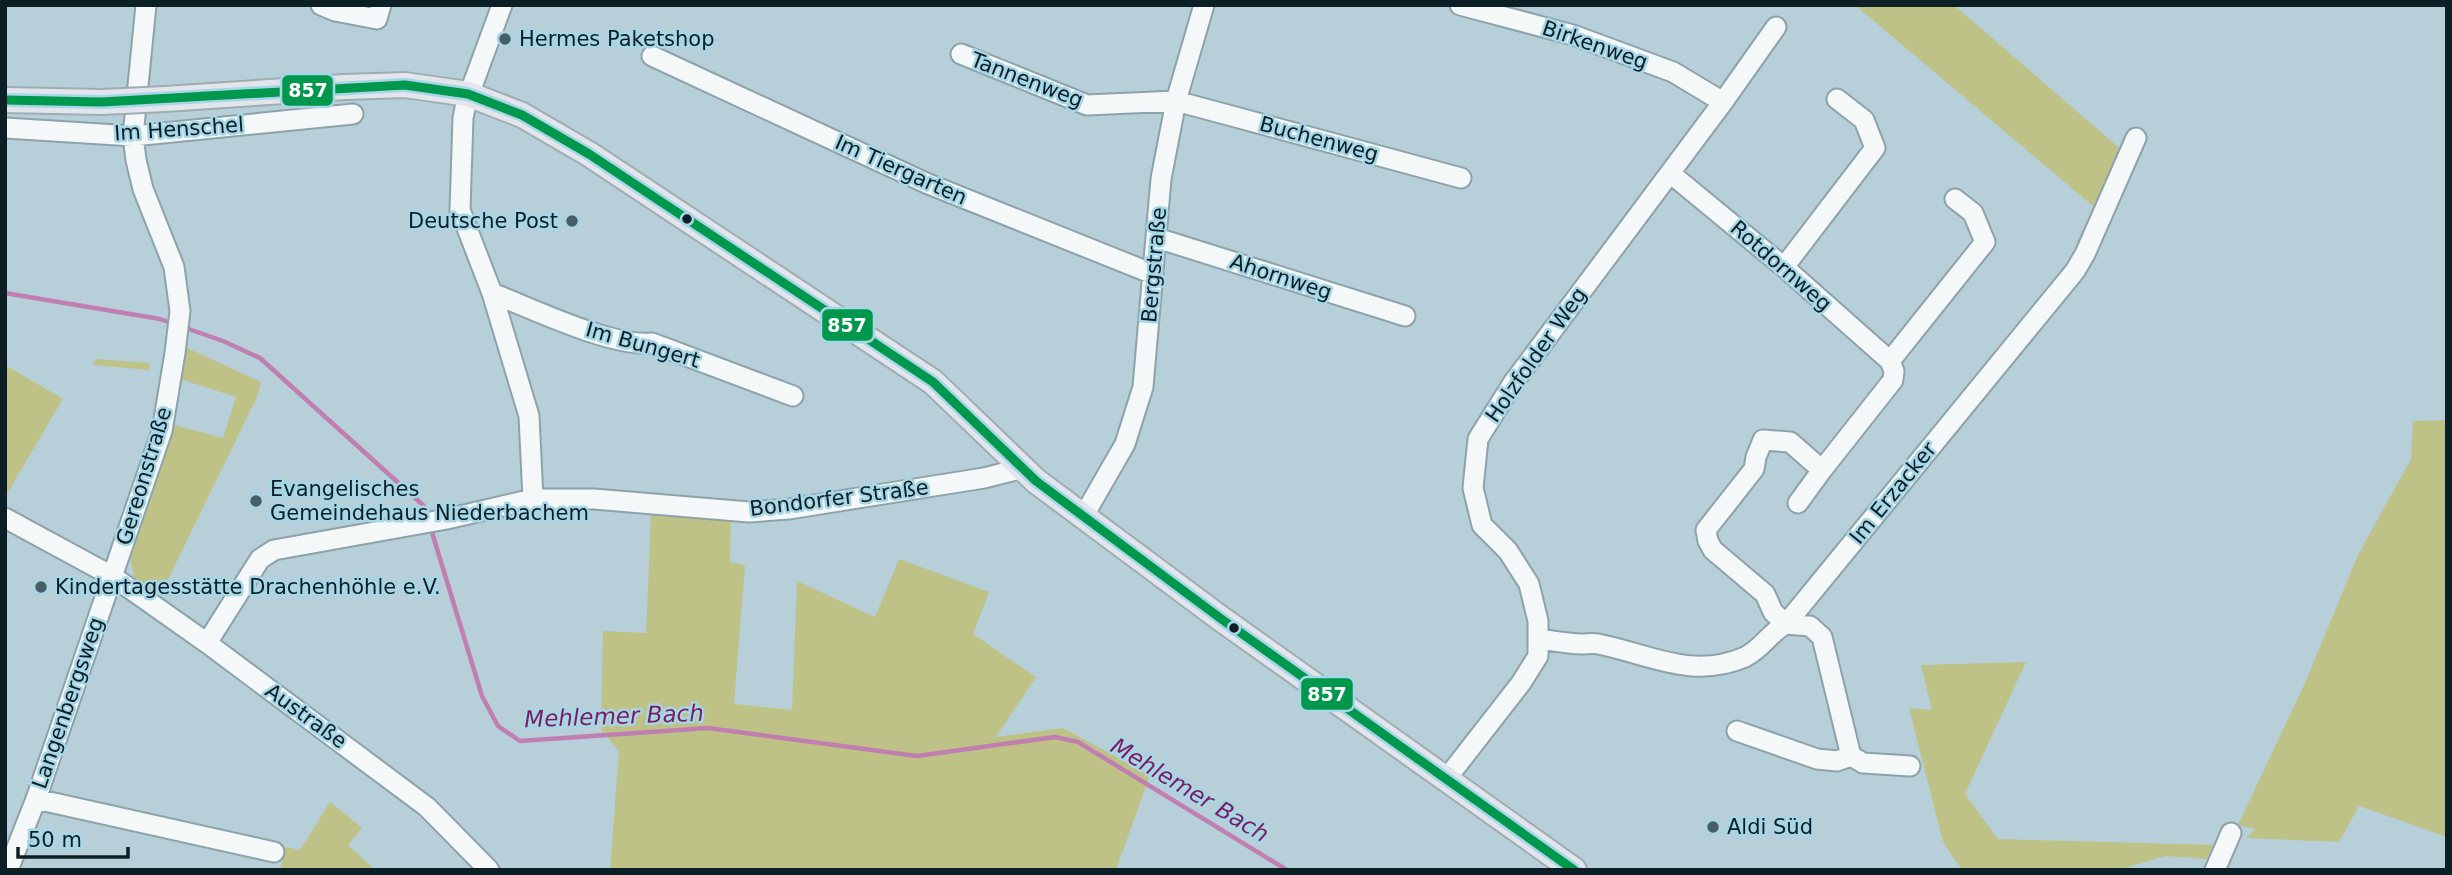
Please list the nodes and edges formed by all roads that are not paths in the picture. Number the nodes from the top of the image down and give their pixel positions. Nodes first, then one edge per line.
1 (146, 5) edge
2 (321, 5) edge
3 (381, 5) edge
4 (502, 5) edge
5 (1204, 5) edge
6 (1460, 5) edge
7 (1776, 27) dead end
8 (961, 54) dead end
9 (652, 57) dead end
10 (468, 94) junction
11 (1837, 99) dead end
12 (5, 100) edge
13 (1177, 101) junction
14 (1723, 102) junction
15 (353, 114) dead end
16 (5, 128) edge
17 (133, 136) junction
18 (2136, 138) dead end
19 (1670, 173) junction
20 (1461, 178) dead end
21 (1955, 199) dead end
22 (1157, 237) junction
23 (1784, 267) junction
24 (1153, 274) junction
25 (492, 293) junction
26 (1405, 316) dead end
27 (1890, 362) junction
28 (793, 396) dead end
29 (1020, 468) junction
30 (1822, 470) junction
31 (533, 499) junction
32 (1798, 503) dead end
33 (1083, 517) junction
34 (5, 518) edge
35 (112, 576) junction
36 (1786, 624) junction
37 (1539, 639) junction
38 (206, 643) junction
39 (1737, 732) dead end
40 (1851, 756) junction
41 (1910, 766) dead end
42 (1447, 778) junction
43 (36, 799) junction
44 (2231, 833) dead end
45 (274, 852) dead end
46 (8, 870) edge
47 (489, 870) edge
48 (1574, 870) edge
49 (2215, 870) edge

1 - 17 street, Gereonstraße
2 - 3 street
4 - 10 street
5 - 13 street, Bergstraße
6 - 14 street, Birkenweg
7 - 14 street, Holzfolder Weg
8 - 13 street, Tannenweg
9 - 24 street, Im Tiergarten
10 - 12 main road, bridge
10 - 25 street
10 - 29 main road
11 - 23 street
13 - 20 street, Buchenweg
13 - 22 street, Bergstraße
14 - 19 street, Holzfolder Weg
15 - 17 street, Im Henschel
16 - 17 street, Im Henschel
17 - 35 street, Gereonstraße
18 - 36 street, Im Erzacker
19 - 23 street, Rotdornweg
19 - 37 street, Holzfolder Weg
21 - 27 street
22 - 24 street, Bergstraße
22 - 26 street, Ahornweg
23 - 27 street, Rotdornweg
24 - 33 street, Bergstraße
25 - 28 street, Im Bungert
25 - 31 street
27 - 30 street
29 - 31 street, Bondorfer Straße
29 - 33 main road
30 - 32 street
30 - 36 street
31 - 38 street, Bondorfer Straße
33 - 42 main road
34 - 35 street, Austraße
35 - 38 street, Austraße
35 - 43 street, Langenbergsweg
36 - 37 street, Im Erzacker
36 - 40 street
37 - 42 street, Holzfolder Weg
38 - 47 street, Austraße
39 - 40 street
40 - 41 street
42 - 48 main road
43 - 45 street
43 - 46 street, Langenbergsweg
44 - 49 street

